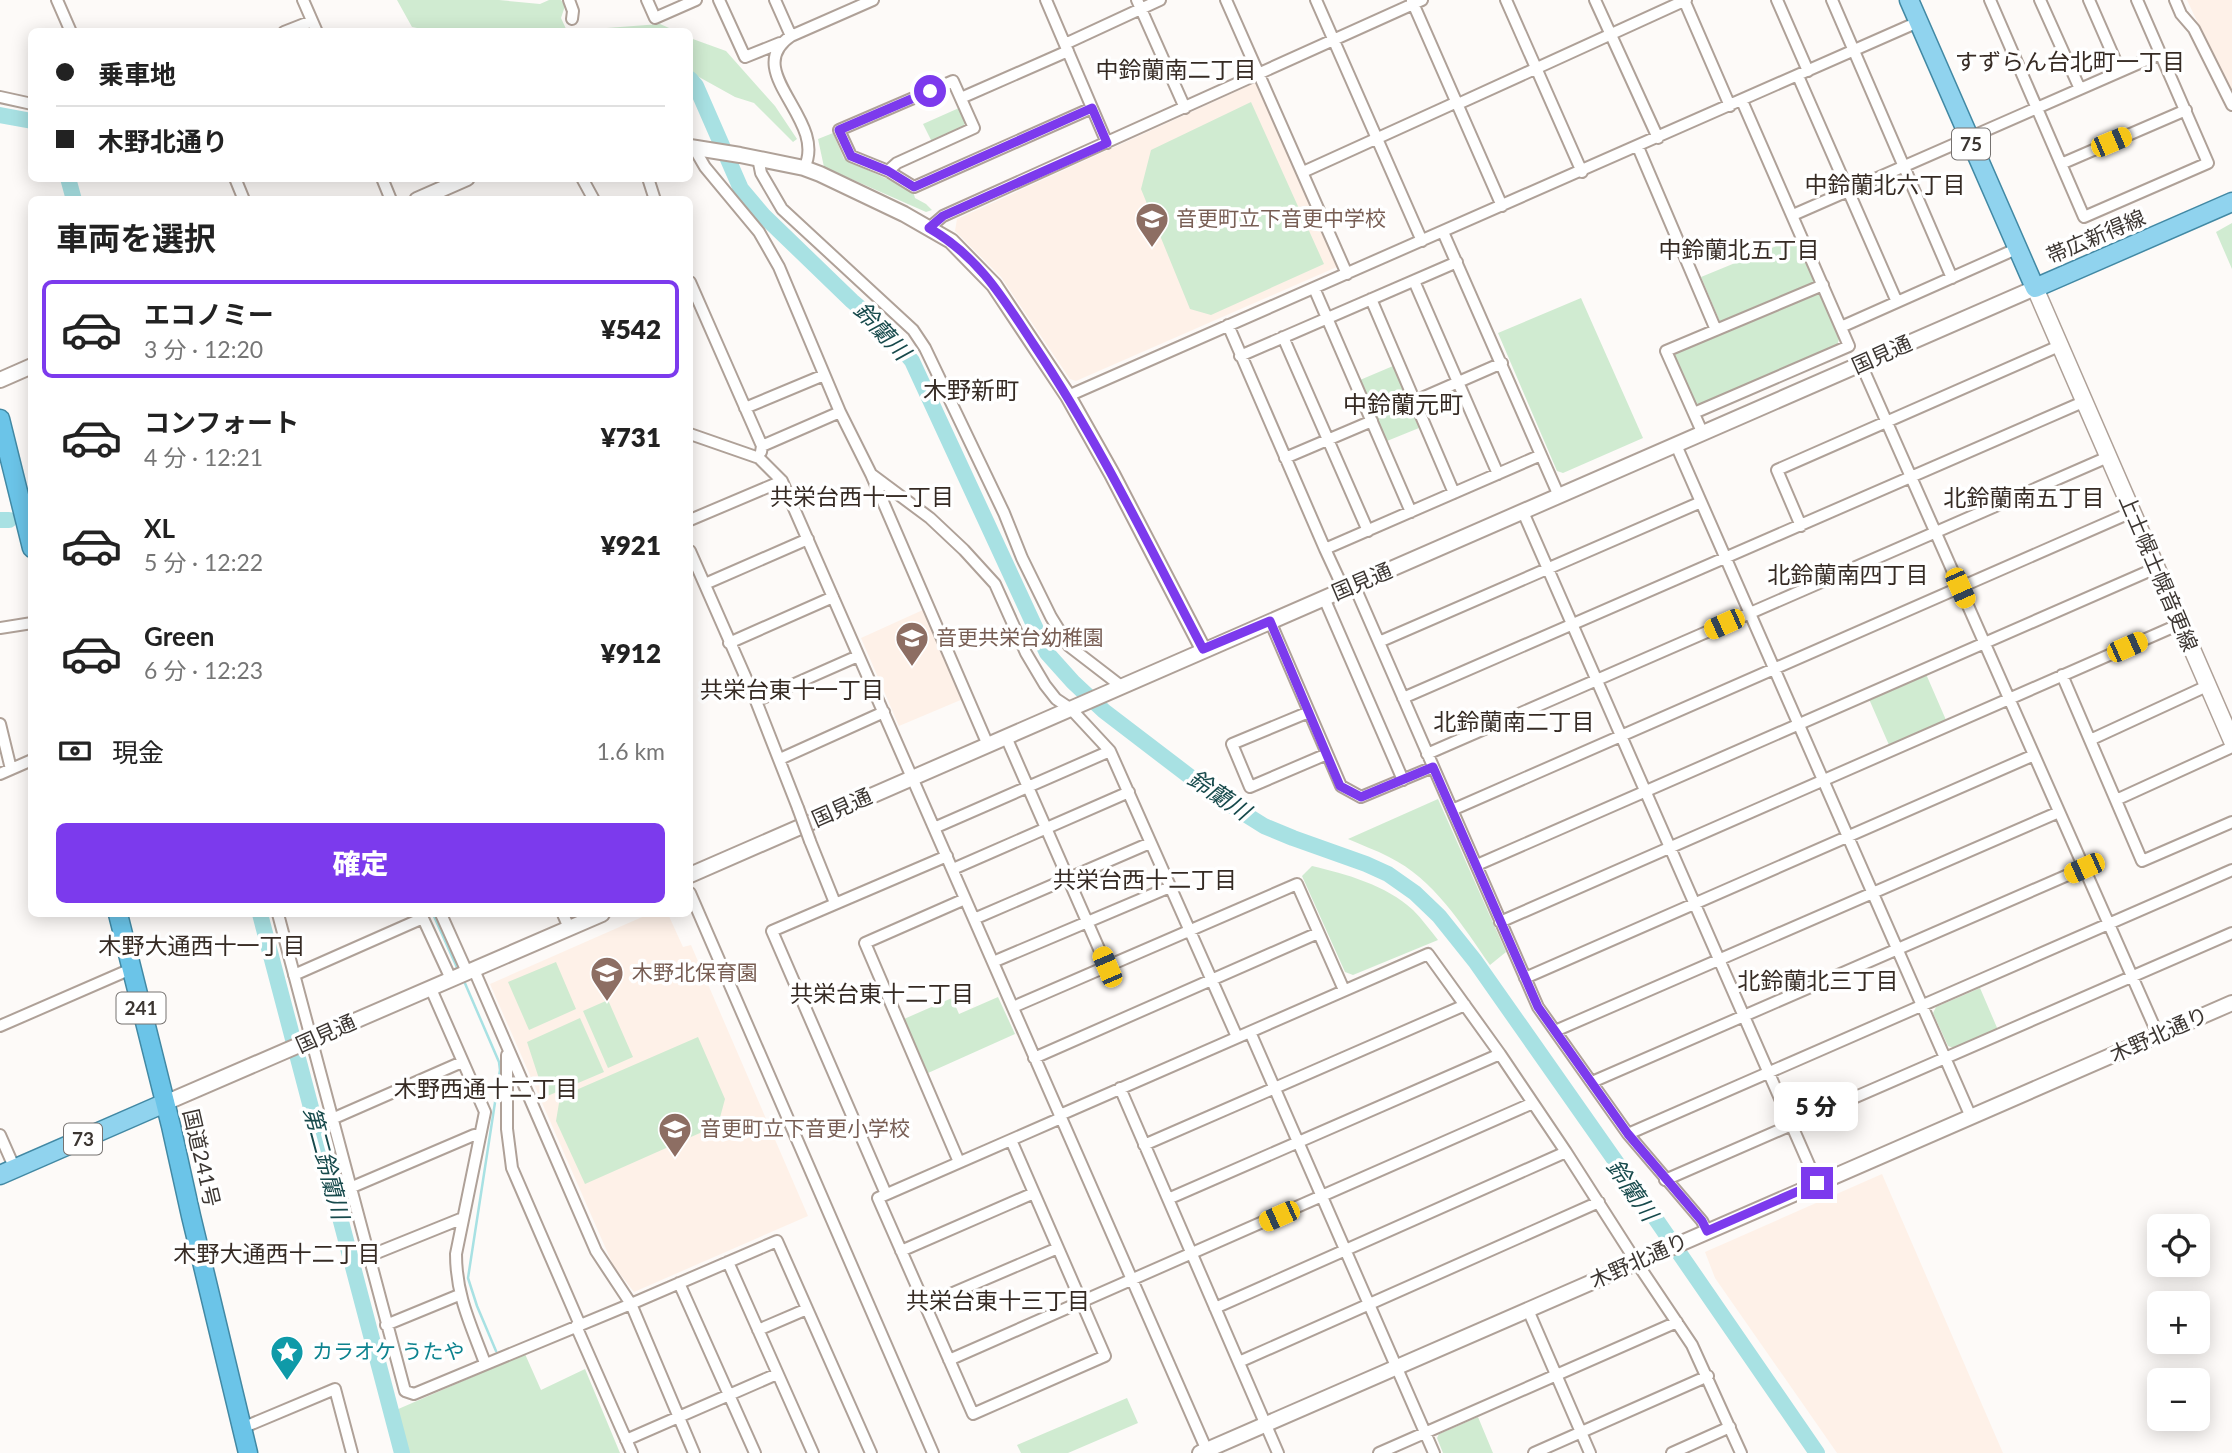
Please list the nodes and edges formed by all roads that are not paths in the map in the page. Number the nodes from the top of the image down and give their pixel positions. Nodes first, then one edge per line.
1 (57, 0) edge
2 (303, 0) edge
3 (569, 0) edge
4 (647, 0) edge
5 (696, 0) edge
6 (719, 0) edge
7 (775, 0) edge
8 (873, 0) edge
9 (1046, 0) edge
10 (1160, 0) edge
11 (1226, 0) edge
12 (1316, 0) edge
13 (1506, 0) edge
14 (1595, 0) edge
15 (1685, 0) edge
16 (1777, 0) edge
17 (1832, 0) edge
18 (1909, 0) edge
19 (1990, 0) edge
20 (2040, 0) edge
21 (2089, 0) edge
22 (2137, 0) edge
23 (2175, 0) edge
24 (1416, 1) edge
25 (1139, 5) edge
26 (572, 19) dead end
27 (1918, 22) junction
28 (315, 26) edge
29 (69, 28) edge
30 (1611, 34) junction
31 (791, 36) junction
32 (1334, 40) junction
33 (780, 43) junction
34 (1066, 47) junction
35 (1854, 51) junction
36 (2160, 54) junction
37 (1536, 69) junction
38 (2120, 71) junction
39 (1259, 74) junction
40 (1803, 74) junction
41 (2080, 89) junction
42 (0, 97) edge
43 (961, 98) junction
44 (1742, 101) junction
45 (28, 103) edge
46 (1457, 103) junction
47 (2232, 105) edge
48 (1730, 106) junction
49 (1092, 108) junction
50 (1185, 108) junction
51 (2037, 108) junction
52 (2186, 110) junction
53 (1658, 138) junction
54 (1969, 138) junction
55 (1377, 139) junction
56 (1107, 143) junction
57 (1637, 147) junction
58 (693, 148) edge
59 (693, 149) edge
60 (758, 158) junction
61 (2061, 164) junction
62 (1905, 166) junction
63 (804, 168) junction
64 (888, 171) junction
65 (1303, 172) junction
66 (1582, 172) junction
67 (461, 182) edge
68 (1848, 191) junction
69 (443, 194) edge
70 (2232, 202) edge
71 (1502, 206) junction
72 (1793, 215) junction
73 (929, 228) junction
74 (1444, 232) junction
75 (1422, 241) junction
76 (2016, 249) junction
77 (1457, 262) junction
78 (1347, 274) junction
79 (1952, 278) junction
80 (1414, 281) junction
81 (1823, 285) junction
82 (1314, 288) junction
83 (2035, 288) junction
84 (693, 289) edge
85 (1371, 299) junction
86 (1897, 302) junction
87 (1327, 318) junction
88 (1228, 326) junction
89 (1841, 327) junction
90 (1716, 331) junction
91 (1283, 337) junction
92 (2059, 346) junction
93 (1240, 356) junction
94 (1502, 363) junction
95 (1861, 364) junction
96 (28, 368) edge
97 (824, 375) junction
98 (0, 380) edge
99 (1458, 383) junction
100 (1068, 396) junction
101 (1415, 401) junction
102 (2083, 402) junction
103 (745, 408) junction
104 (840, 412) junction
105 (1694, 413) junction
106 (0, 419) edge
107 (1372, 421) junction
108 (1886, 421) junction
109 (1703, 434) junction
110 (693, 435) edge
111 (1328, 439) junction
112 (1676, 445) junction
113 (761, 452) junction
114 (1541, 456) junction
115 (2108, 457) junction
116 (1285, 458) junction
117 (871, 474) junction
118 (1498, 474) junction
119 (1911, 477) junction
120 (782, 481) junction
121 (1454, 493) junction
122 (1559, 496) junction
123 (1701, 502) junction
124 (1411, 512) junction
125 (1524, 512) junction
126 (2133, 512) junction
127 (693, 519) edge
128 (1801, 526) junction
129 (1368, 531) junction
130 (28, 532) edge
131 (1935, 532) junction
132 (808, 539) junction
133 (1325, 549) junction
134 (693, 558) edge
135 (1726, 559) junction
136 (2156, 568) junction
137 (1548, 569) junction
138 (705, 584) junction
139 (1349, 587) junction
140 (1960, 588) junction
141 (833, 597) junction
142 (1324, 598) junction
143 (1750, 613) junction
144 (1270, 621) junction
145 (28, 624) edge
146 (1573, 624) junction
147 (2180, 624) junction
148 (0, 628) edge
149 (1379, 642) junction
150 (729, 643) junction
151 (1984, 643) junction
152 (1203, 649) junction
153 (858, 656) junction
154 (1774, 669) junction
155 (2062, 676) junction
156 (1597, 680) junction
157 (1121, 686) junction
158 (2207, 686) junction
159 (1403, 698) junction
160 (2009, 699) junction
161 (756, 701) junction
162 (1076, 706) junction
163 (884, 712) junction
164 (1309, 712) junction
165 (0, 724) edge
166 (1799, 724) junction
167 (1621, 736) junction
168 (1006, 737) junction
169 (2090, 740) junction
170 (2232, 741) edge
171 (988, 745) junction
172 (2232, 747) edge
173 (1110, 751) junction
174 (1327, 754) junction
175 (1427, 754) junction
176 (2034, 755) junction
177 (780, 759) junction
178 (28, 762) edge
179 (1433, 767) junction
180 (11, 769) junction
181 (0, 774) edge
182 (913, 777) junction
183 (1403, 780) junction
184 (1823, 780) junction
185 (1028, 786) junction
186 (1129, 792) junction
187 (1646, 792) junction
188 (2116, 800) junction
189 (1452, 810) junction
190 (2059, 812) junction
191 (2232, 822) edge
192 (934, 828) junction
193 (1045, 828) junction
194 (1848, 837) junction
195 (1150, 843) junction
196 (1670, 847) junction
197 (947, 856) junction
198 (1477, 866) junction
199 (2084, 868) junction
200 (953, 869) junction
201 (2232, 870) edge
202 (693, 874) edge
203 (1069, 879) junction
204 (1170, 887) junction
205 (1873, 893) junction
206 (965, 899) junction
207 (693, 900) edge
208 (835, 903) junction
209 (1695, 903) junction
210 (119, 917) edge
211 (279, 917) edge
212 (420, 917) edge
213 (422, 917) edge
214 (443, 917) edge
215 (564, 917) edge
216 (595, 917) edge
217 (974, 919) junction
218 (1500, 922) junction
219 (1087, 923) junction
220 (2109, 924) junction
221 (569, 928) junction
222 (1189, 931) junction
223 (1318, 933) junction
224 (2232, 933) edge
225 (1897, 949) junction
226 (1719, 960) junction
227 (993, 962) junction
228 (1107, 967) junction
229 (131, 969) junction
230 (470, 971) junction
231 (294, 975) junction
232 (2132, 977) junction
233 (1525, 978) junction
234 (451, 979) junction
235 (1211, 981) junction
236 (431, 989) junction
237 (1344, 990) junction
238 (2232, 1003) edge
239 (1465, 1005) junction
240 (1922, 1006) junction
241 (1013, 1007) junction
242 (1744, 1016) junction
243 (0, 1026) edge
244 (1555, 1031) junction
245 (1250, 1032) junction
246 (2158, 1035) junction
247 (1237, 1037) junction
248 (307, 1042) junction
249 (506, 1048) junction
250 (1500, 1054) junction
251 (1034, 1058) junction
252 (1945, 1058) junction
253 (462, 1062) junction
254 (1769, 1073) junction
255 (1592, 1082) junction
256 (1120, 1088) junction
257 (1276, 1088) junction
258 (165, 1103) junction
259 (1533, 1103) junction
260 (1060, 1117) junction
261 (1971, 1117) junction
262 (332, 1119) junction
263 (1792, 1125) junction
264 (1628, 1134) junction
265 (0, 1135) edge
266 (480, 1135) junction
267 (1011, 1140) junction
268 (1299, 1142) junction
269 (1144, 1146) junction
270 (1566, 1152) junction
271 (959, 1162) junction
272 (8, 1172) edge
273 (1665, 1180) junction
274 (1817, 1183) junction
275 (350, 1188) junction
276 (1034, 1193) junction
277 (886, 1194) junction
278 (1323, 1197) junction
279 (1168, 1199) junction
280 (1599, 1202) junction
281 (463, 1218) junction
282 (1707, 1231) junction
283 (1058, 1248) junction
284 (901, 1251) junction
285 (1346, 1251) junction
286 (1192, 1254) junction
287 (369, 1256) junction
288 (728, 1262) junction
289 (1637, 1263) junction
290 (1132, 1280) junction
291 (679, 1283) junction
292 (459, 1295) junction
293 (1081, 1301) junction
294 (631, 1304) junction
295 (925, 1305) junction
296 (1370, 1305) junction
297 (1215, 1308) junction
298 (807, 1309) junction
299 (1528, 1310) junction
300 (1677, 1322) junction
301 (386, 1325) junction
302 (578, 1326) junction
303 (758, 1330) junction
304 (949, 1360) junction
305 (1238, 1362) junction
306 (485, 1363) junction
307 (1397, 1368) junction
308 (777, 1374) junction
309 (1557, 1376) junction
310 (1708, 1376) junction
311 (729, 1394) junction
312 (679, 1417) junction
313 (1266, 1424) junction
314 (1730, 1427) junction
315 (242, 1428) junction
316 (1581, 1432) junction
317 (1425, 1433) junction
318 (626, 1440) junction
319 (1205, 1452) edge
320 (248, 1453) edge
321 (352, 1453) edge
322 (632, 1453) edge
323 (694, 1453) edge
324 (755, 1453) edge
325 (813, 1453) edge
326 (871, 1453) edge
327 (933, 1453) edge
328 (1278, 1453) edge
329 (1380, 1453) edge
330 (1434, 1453) edge
331 (1534, 1453) edge
332 (1590, 1453) edge
333 (1672, 1453) edge
334 (1741, 1453) edge

1 - 29 street
2 - 28 street
3 - 26 street
4 - 5 street
6 - 33 street
7 - 31 street
8 - 31 street
9 - 34 street
10 - 25 street
11 - 39 street
12 - 32 street
13 - 37 street
14 - 30 street
15 - 30 street
15 - 48 street
16 - 40 street
17 - 35 street
18 - 27 main road, 帯広新得線 / 75
19 - 51 street
20 - 41 street
21 - 38 street
22 - 36 street
23 - 47 street
24 - 32 street
24 - 46 street
25 - 34 street
25 - 50 street
27 - 35 street
27 - 54 main road, 帯広新得線 / 75
30 - 37 street
30 - 53 street
31 - 33 street
32 - 39 street
32 - 55 street
33 - 63 street
34 - 43 street
34 - 49 street
35 - 40 street
35 - 62 street
36 - 38 street
36 - 52 street
37 - 46 street
37 - 66 street
38 - 41 street
39 - 50 street
39 - 65 street
40 - 44 street
40 - 68 street
41 - 51 street
42 - 45 street
43 - 64 street
43 - 64 street
44 - 48 street
44 - 72 street
46 - 55 street
46 - 71 street
48 - 53 street
49 - 56 street
49 - 64 street
50 - 56 street
51 - 54 street
51 - 61 street
52 - 61 street
52 - 61 street
53 - 57 street
54 - 62 street
54 - 76 main road, 帯広新得線 / 75
55 - 65 street
55 - 75 street
56 - 73 street
57 - 66 street
57 - 90 street
58 - 60 street
59 - 97 street
60 - 63 street
60 - 157 street
62 - 68 street
62 - 79 street
63 - 73 street
65 - 78 street
66 - 71 street
67 - 69 street
68 - 72 street
68 - 86 street
70 - 83 main road, 帯広新得線
71 - 74 street
72 - 81 street
73 - 100 street
74 - 75 street
74 - 77 street
75 - 78 street
76 - 79 street
76 - 83 main road, 帯広新得線 / 75
77 - 80 street
77 - 94 street
78 - 82 street
79 - 86 street
80 - 85 street
80 - 99 street
81 - 89 street
81 - 90 street
82 - 87 street
82 - 88 street
83 - 92 main road, 上士幌士幌音更線
83 - 95 street, 国見通
84 - 103 street
85 - 87 street
85 - 101 street
86 - 89 street
87 - 91 street
87 - 107 street
88 - 93 street
88 - 100 street
89 - 105 street
90 - 105 street
91 - 93 street
91 - 111 street
92 - 102 main road, 上士幌士幌音更線
92 - 108 street
93 - 116 street
94 - 99 street
94 - 114 street
95 - 108 street
95 - 109 street, 国見通
96 - 98 street
97 - 103 street
97 - 104 street
99 - 101 street
99 - 118 street
100 - 152 street
101 - 121 street
102 - 115 main road, 上士幌士幌音更線
102 - 119 street
103 - 113 street
104 - 113 street
104 - 117 street
105 - 109 street
106 - 130 highway
107 - 111 street
107 - 124 street
108 - 119 street
108 - 128 street
109 - 112 street, 国見通
110 - 113 street
111 - 116 street
111 - 129 street
112 - 122 street, 国見通
112 - 123 street
113 - 120 street
114 - 118 street
114 - 122 street
115 - 126 main road, 上士幌士幌音更線
115 - 131 street
116 - 133 street
117 - 162 street
117 - 171 street
118 - 121 street
119 - 128 street
119 - 131 street
120 - 127 street
120 - 132 street
121 - 124 street
122 - 125 street, 国見通
123 - 135 street
123 - 137 street
124 - 129 street
125 - 137 street
125 - 139 street, 国見通
126 - 136 main road, 上士幌士幌音更線
126 - 140 street
128 - 135 street
129 - 133 street
131 - 140 street
131 - 143 street
132 - 138 street
132 - 141 street
133 - 139 street
134 - 138 street
135 - 143 street
135 - 146 street
136 - 147 main road, 上士幌士幌音更線
136 - 151 street
137 - 146 street
137 - 149 street
138 - 150 street
139 - 142 street, 国見通
139 - 149 street
140 - 151 street
140 - 154 street
141 - 150 street
141 - 153 street
142 - 144 street, 国見通
142 - 183 street
143 - 154 street
143 - 156 street
144 - 152 street, 国見通
144 - 164 street
145 - 148 street
146 - 156 street
146 - 159 street
147 - 155 street
147 - 158 main road, 上士幌士幌音更線
149 - 159 street
150 - 161 street
151 - 160 street
151 - 166 street
152 - 157 street, 国見通
153 - 161 street
153 - 163 street
154 - 166 street
154 - 167 street
155 - 160 street
155 - 169 street
156 - 167 street
156 - 175 street
157 - 162 street, 国見通
158 - 169 street
158 - 170 main road, 上士幌士幌音更線
159 - 175 street
160 - 176 street
160 - 184 street
161 - 177 street
162 - 168 street, 国見通
162 - 173 street
163 - 177 street
163 - 182 street
164 - 174 street
164 - 174 street
165 - 180 street
166 - 184 street
166 - 187 street
167 - 187 street
167 - 189 street
168 - 171 street, 国見通
168 - 185 street
169 - 188 street
171 - 182 street, 国見通
172 - 188 street
173 - 185 street
173 - 186 street
174 - 183 street
175 - 179 street
176 - 190 street
176 - 194 street
177 - 208 street, bridge
178 - 180 street
179 - 183 street
179 - 189 street
180 - 181 street
182 - 192 street
182 - 202 street, 国見通
184 - 194 street
184 - 196 street
185 - 192 street
185 - 193 street
186 - 193 street
186 - 195 street
187 - 196 street
187 - 198 street
188 - 191 street
189 - 198 street
190 - 199 street
190 - 205 street
192 - 197 street
193 - 200 street
193 - 203 street
194 - 205 street
194 - 209 street
195 - 203 street
195 - 204 street
196 - 209 street
196 - 218 street
197 - 200 street
197 - 208 street
198 - 218 street
199 - 220 street
199 - 225 street
200 - 206 street
201 - 220 street
203 - 217 street
203 - 219 street
204 - 219 street
204 - 222 street
205 - 225 street
205 - 226 street
206 - 217 street
206 - 271 street
207 - 327 street
208 - 277 street
209 - 226 street
209 - 233 street
210 - 229 highway, 国道241号 / 241
211 - 231 street
212 - 231 street
213 - 234 street
214 - 230 street
215 - 221 street
216 - 221 street, 国見通
217 - 227 street
218 - 233 street
219 - 227 street
219 - 228 street
220 - 232 street
220 - 240 street
221 - 230 street, 国見通
222 - 223 street
222 - 228 street
222 - 235 street
223 - 235 street
223 - 237 street
224 - 232 street
225 - 240 street
225 - 242 street
226 - 242 street
226 - 244 street
227 - 241 street
228 - 241 street
229 - 243 street
229 - 258 highway, 国道241号 / 241
230 - 234 street, 国見通
230 - 249 street
231 - 248 street
232 - 246 street
232 - 252 street
233 - 244 street
234 - 236 street, 国見通
235 - 247 street
235 - 251 street
236 - 248 street, 国見通
236 - 253 street
237 - 239 street
237 - 245 street
238 - 246 street, 木野北通り
239 - 250 street
239 - 257 street
240 - 252 street
240 - 254 street
241 - 251 street
242 - 254 street
242 - 255 street
244 - 255 street
245 - 247 street
245 - 257 street
246 - 261 street, 木野北通り
247 - 256 street
248 - 258 street, 国見通
248 - 262 street
249 - 294 street
249 - 302 street
250 - 259 street
250 - 268 street
251 - 260 street
252 - 261 street
252 - 263 street
253 - 262 street
253 - 266 street
254 - 263 street
254 - 264 street
255 - 264 street
256 - 260 street
256 - 269 street
257 - 268 street
257 - 269 street
258 - 272 main road, 73
258 - 315 highway, 国道241号 / 241
259 - 270 street
259 - 278 street
260 - 267 street
260 - 290 street
261 - 274 street, 木野北通り
262 - 275 street
263 - 273 street
263 - 274 street
264 - 273 street
265 - 272 street
266 - 275 street
266 - 281 street
267 - 271 street
267 - 276 street
268 - 278 street
268 - 279 street
269 - 279 street
270 - 280 street
270 - 285 street
271 - 277 street
273 - 282 street
274 - 282 street, 木野北通り
275 - 287 street
276 - 283 street
276 - 284 street
277 - 284 street
278 - 285 street
278 - 286 street
279 - 286 street
280 - 289 street
280 - 296 street
281 - 287 street
281 - 292 street
282 - 289 street, 木野北通り
283 - 293 street
283 - 295 street
284 - 295 street
285 - 296 street
285 - 297 street
286 - 290 street
286 - 297 street
287 - 301 street
288 - 291 street
288 - 298 street
288 - 303 street
289 - 299 street, 木野北通り
289 - 300 street
290 - 293 street
290 - 319 street
291 - 294 street
291 - 311 street
292 - 301 street
292 - 306 street
293 - 304 street
293 - 304 street
294 - 302 street
294 - 312 street
295 - 304 street
296 - 305 street
296 - 307 street
297 - 305 street
298 - 303 street
298 - 326 street
299 - 307 street, 木野北通り
299 - 309 street
300 - 309 street
300 - 310 street
301 - 306 street
302 - 306 street
302 - 318 street
303 - 308 street
305 - 313 street
307 - 313 street, 木野北通り
307 - 317 street
308 - 311 street
308 - 325 street
309 - 316 street
309 - 317 street
310 - 314 street
310 - 316 street
311 - 312 street
311 - 324 street
312 - 318 street
312 - 323 street
313 - 319 street, 木野北通り
313 - 328 street
314 - 333 street
314 - 334 street
315 - 320 highway, 国道241号 / 241
315 - 321 street
316 - 331 street
316 - 332 street
317 - 329 street
317 - 330 street
318 - 322 street

